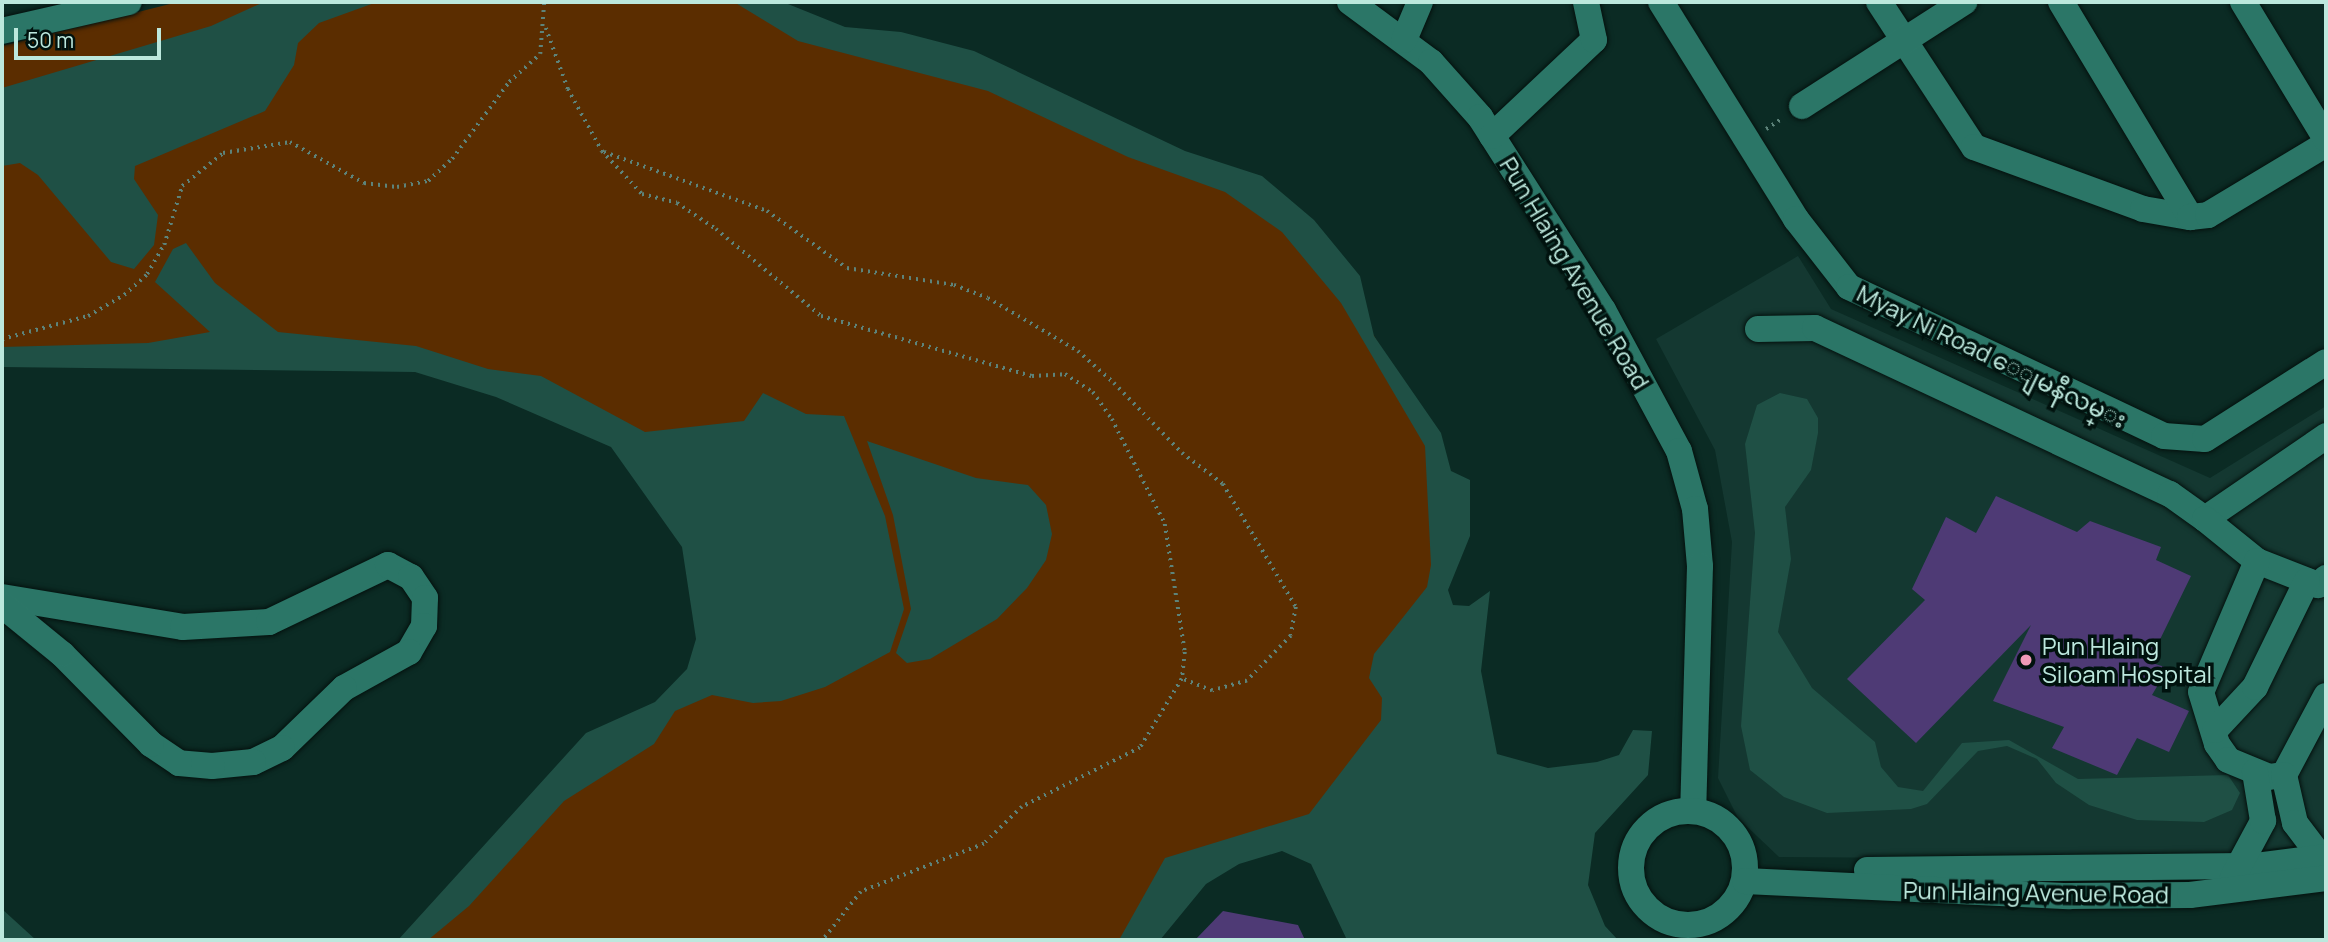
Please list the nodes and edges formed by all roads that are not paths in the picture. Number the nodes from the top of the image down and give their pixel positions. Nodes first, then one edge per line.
1 (129, 2) edge
2 (1350, 2) edge
3 (1420, 2) edge
4 (1586, 2) edge
5 (1661, 2) edge
6 (1879, 2) edge
7 (1964, 2) edge
8 (2061, 2) edge
9 (2243, 2) edge
10 (2, 31) edge
11 (1404, 40) junction
12 (1904, 40) junction
13 (1802, 106) road end
14 (1492, 136) junction
15 (2326, 139) edge
16 (2326, 144) edge
17 (2190, 217) junction
18 (1758, 329) dead end
19 (2326, 362) edge
20 (2326, 436) edge
21 (2205, 519) junction
22 (2257, 561) junction
23 (2319, 583) edge
24 (2, 597) edge
25 (2, 606) edge
26 (2326, 696) edge
27 (2215, 730) junction
28 (2255, 772) junction
29 (2284, 775) junction
30 (1693, 811) junction
31 (2325, 864) edge
32 (2241, 866) junction
33 (1745, 873) junction
34 (2220, 892) junction
35 (1690, 932) edge

1 - 10 street
2 - 11 street, Pun Hlaing Avenue Road
3 - 11 street
4 - 14 street
5 - 19 street, Myay Ni Road ေျမနီလမ္း
6 - 12 street
7 - 12 street
8 - 17 street
9 - 15 street
11 - 14 street, Pun Hlaing Avenue Road
12 - 13 street
12 - 17 street
14 - 30 street, Pun Hlaing Avenue Road
16 - 17 street
18 - 21 street
20 - 21 street
21 - 22 street
22 - 23 street
22 - 27 street
23 - 27 street
24 - 25 street
26 - 29 street
27 - 28 street
28 - 29 street
28 - 32 street
29 - 31 street
30 - 33 street
30 - 35 street
31 - 32 street, Pun Hlaing Avenue Road
31 - 34 street, Pun Hlaing Avenue Road
32 - 33 street, Pun Hlaing Avenue Road
32 - 34 street
33 - 34 street, Pun Hlaing Avenue Road
33 - 35 street

